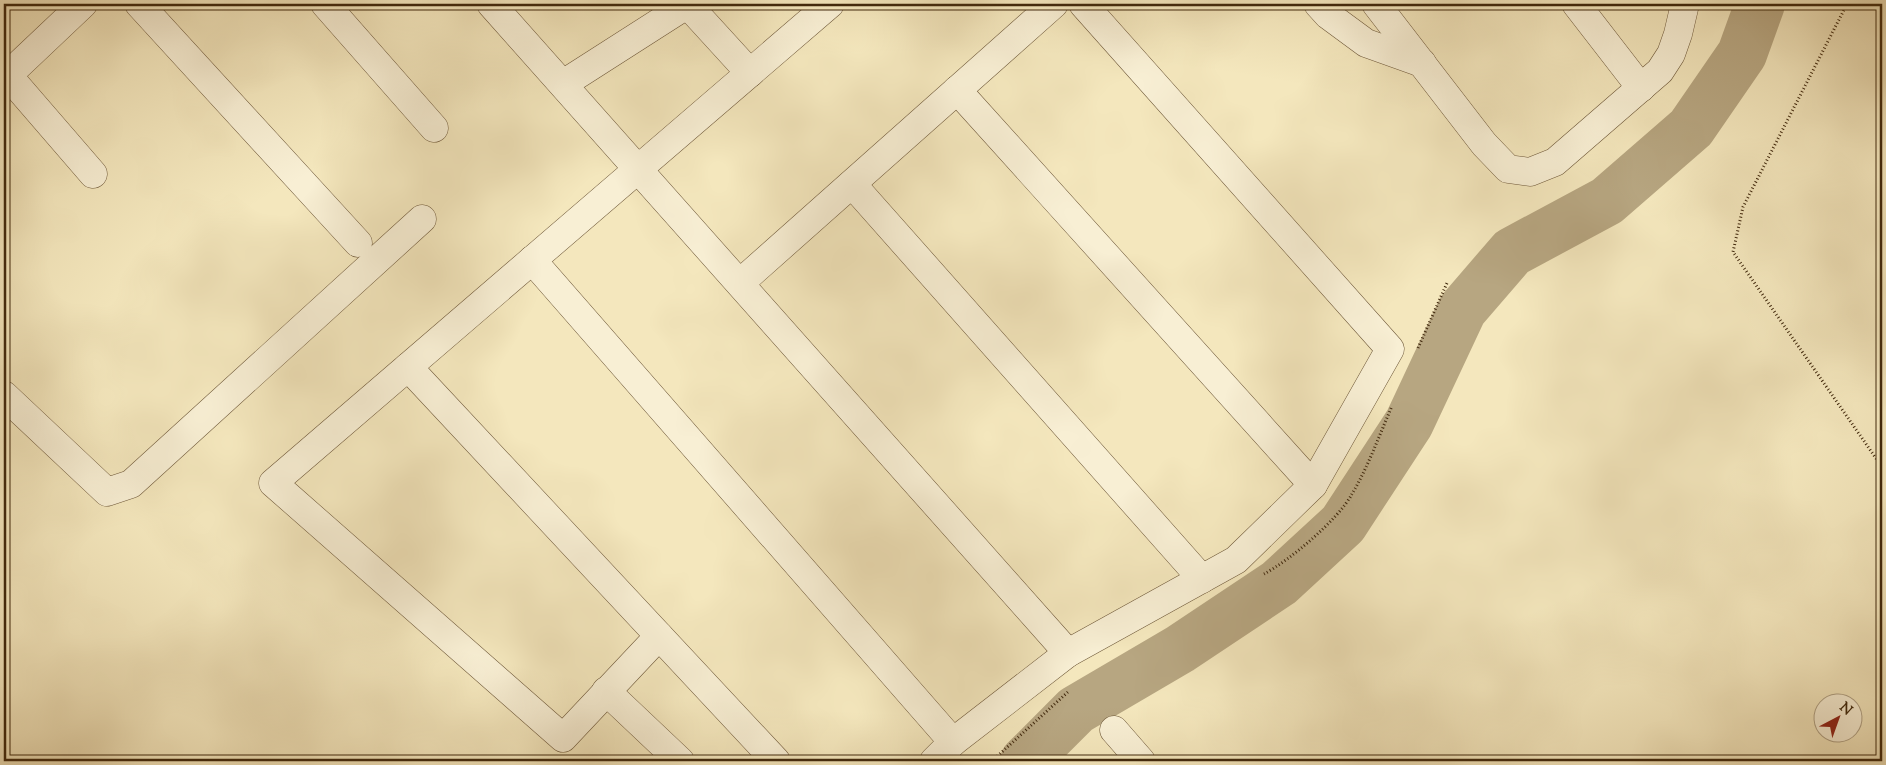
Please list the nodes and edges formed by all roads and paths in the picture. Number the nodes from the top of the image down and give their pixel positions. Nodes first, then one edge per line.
1 (83, 4) edge
2 (139, 4) edge
3 (326, 4) edge
4 (491, 4) edge
5 (688, 4) edge
6 (830, 4) edge
7 (1054, 4) edge
8 (1084, 4) edge
9 (1318, 4) edge
10 (1376, 4) edge
11 (1576, 4) edge
12 (1685, 4) edge
13 (1846, 4) edge
14 (1422, 63) junction
15 (6, 73) edge
16 (750, 73) junction
17 (563, 84) junction
18 (1641, 88) junction
19 (957, 90) junction
20 (434, 128) dead end
21 (638, 169) junction
22 (93, 174) dead end
23 (852, 184) junction
24 (422, 219) dead end
25 (358, 243) dead end
26 (532, 260) junction
27 (740, 283) junction
28 (408, 367) junction
29 (4, 395) edge
30 (1882, 467) edge
31 (1313, 485) junction
32 (1202, 579) junction
33 (659, 636) junction
34 (1068, 653) junction
35 (606, 691) junction
36 (1114, 730) dead end
37 (953, 742) junction
38 (680, 761) edge
39 (776, 761) edge
40 (934, 761) edge
41 (1141, 761) edge

1 - 15 street
2 - 25 street
3 - 20 street
4 - 17 street
5 - 16 street
5 - 17 street
6 - 16 street
7 - 19 street
8 - 31 street
9 - 14 street
10 - 14 street
11 - 18 street
12 - 18 street
13 - 30 path
14 - 18 street
15 - 22 street
16 - 21 street
17 - 21 street
19 - 23 street
19 - 31 street
21 - 26 street
21 - 27 street
23 - 27 street
23 - 32 street
24 - 29 street
26 - 28 street
26 - 37 street
27 - 34 street
28 - 33 street
28 - 35 street
31 - 32 street
32 - 34 street
33 - 35 street
33 - 39 street
34 - 37 street
35 - 38 street
36 - 41 street
37 - 40 street

